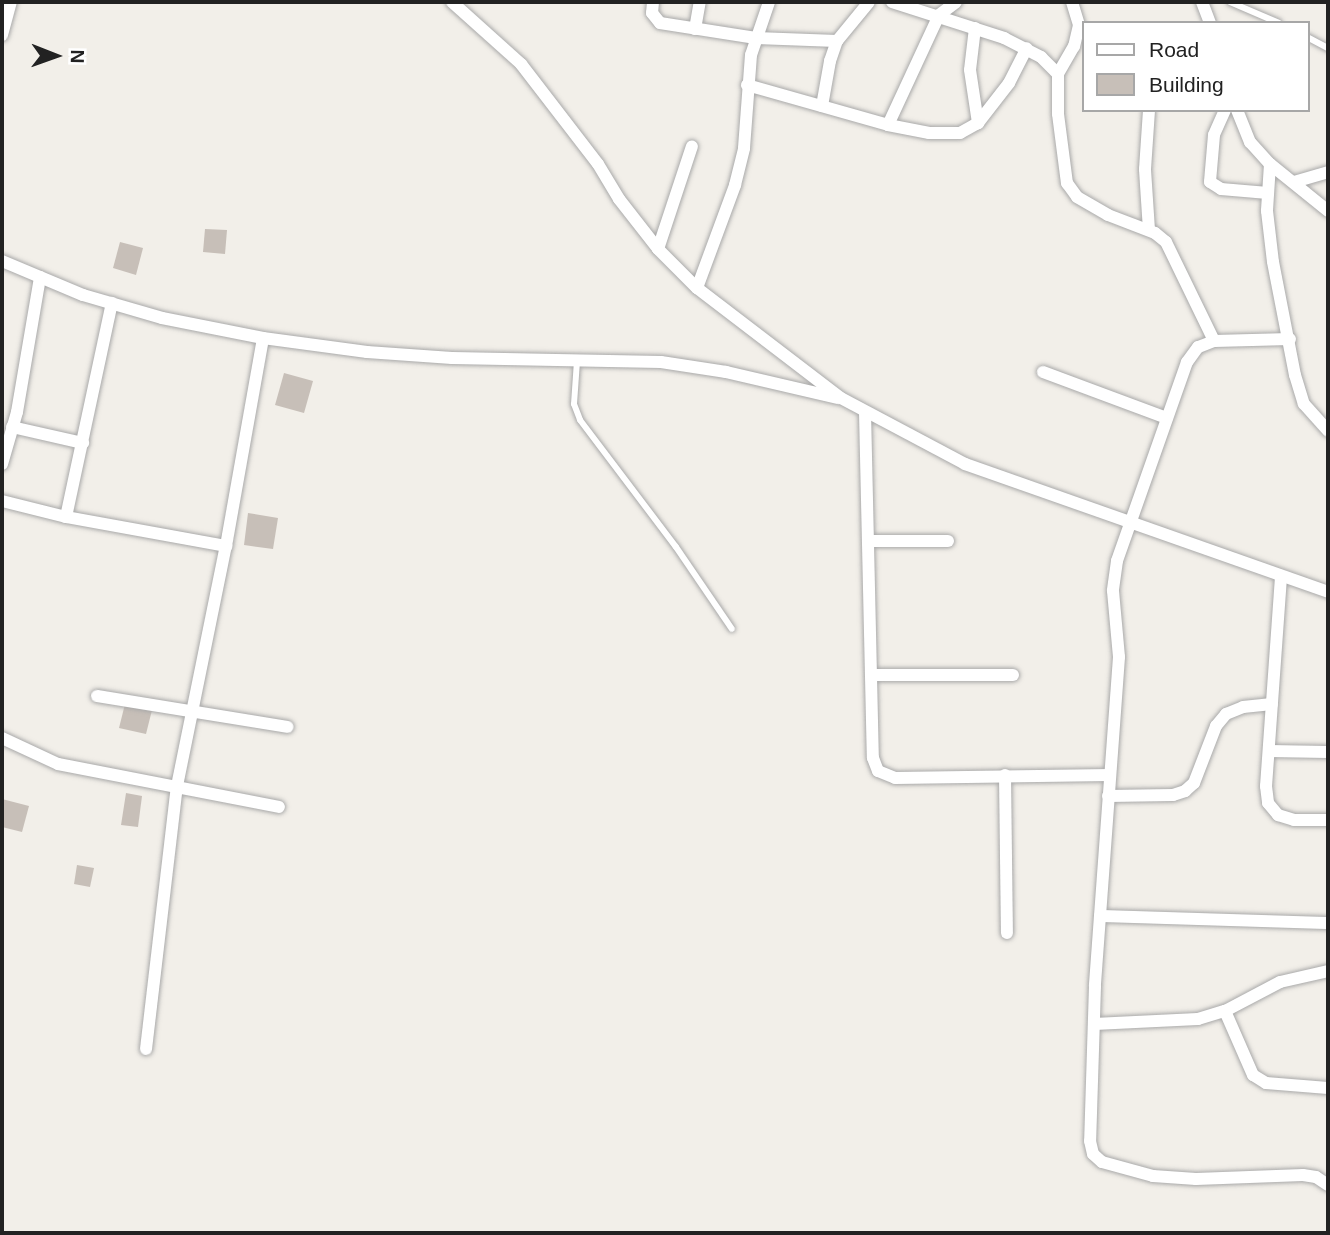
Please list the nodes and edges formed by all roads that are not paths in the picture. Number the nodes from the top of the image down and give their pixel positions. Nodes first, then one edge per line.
1 (11, 2) edge
2 (452, 2) edge
3 (653, 2) edge
4 (700, 2) edge
5 (769, 2) edge
6 (869, 2) edge
7 (892, 2) edge
8 (956, 2) edge
9 (1072, 2) edge
10 (1202, 2) edge
11 (1230, 2) edge
12 (907, 4) edge
13 (939, 15) junction
14 (1209, 21) edge
15 (1274, 21) edge
16 (975, 28) junction
17 (695, 29) junction
18 (2, 35) edge
19 (756, 38) junction
20 (1309, 38) edge
21 (837, 41) junction
22 (1328, 47) edge
23 (1027, 48) junction
24 (1058, 74) junction
25 (747, 85) junction
26 (822, 106) junction
27 (1149, 112) edge
28 (1224, 112) edge
29 (1238, 112) edge
30 (978, 123) junction
31 (888, 125) junction
32 (692, 146) dead end
33 (1270, 164) junction
34 (1328, 172) edge
35 (1294, 182) junction
36 (1268, 193) junction
37 (1328, 211) edge
38 (1149, 230) junction
39 (658, 248) junction
40 (2, 261) edge
41 (40, 277) junction
42 (696, 288) junction
43 (112, 303) junction
44 (263, 338) junction
45 (1290, 339) junction
46 (1214, 341) junction
47 (577, 360) junction
48 (1043, 372) dead end
49 (841, 398) junction
50 (865, 412) junction
51 (1167, 418) junction
52 (12, 428) junction
53 (1328, 431) edge
54 (83, 443) junction
55 (2, 464) edge
56 (2, 501) edge
57 (66, 517) junction
58 (1132, 523) junction
59 (868, 541) junction
60 (948, 541) dead end
61 (226, 546) junction
62 (1281, 577) junction
63 (1328, 592) edge
64 (732, 629) dead end
65 (871, 675) junction
66 (1013, 675) dead end
67 (97, 696) dead end
68 (1272, 704) junction
69 (193, 712) junction
70 (288, 727) dead end
71 (2, 738) edge
72 (1269, 751) junction
73 (1328, 752) edge
74 (1005, 775) junction
75 (1110, 775) junction
76 (177, 786) junction
77 (1108, 796) junction
78 (279, 807) dead end
79 (1328, 820) edge
80 (1100, 916) junction
81 (1328, 923) edge
82 (1007, 933) dead end
83 (1328, 971) edge
84 (1225, 1011) junction
85 (1094, 1024) junction
86 (146, 1049) dead end
87 (1328, 1088) edge
88 (1328, 1185) edge

1 - 18 street
2 - 39 street
3 - 17 street
4 - 17 street
5 - 19 street
6 - 21 street
7 - 12 street
8 - 13 street
9 - 24 street
10 - 14 street
11 - 15 lane
12 - 13 street
13 - 16 street
13 - 31 street
16 - 23 street
16 - 30 street
17 - 19 street
19 - 21 street
19 - 25 street
20 - 22 lane
21 - 26 street
23 - 24 street
23 - 30 street
24 - 38 street
25 - 26 street
25 - 42 street
26 - 31 street
27 - 38 street
28 - 36 street
29 - 33 street
30 - 31 street
32 - 39 street
33 - 35 street
33 - 36 street
34 - 35 street
35 - 37 street
36 - 45 street
38 - 46 street
39 - 42 street
40 - 41 street
41 - 43 street
41 - 52 street
42 - 49 street
43 - 44 street
43 - 54 street
44 - 47 street
44 - 61 street
45 - 46 street
45 - 53 street
46 - 51 street
47 - 49 street
47 - 64 lane
48 - 51 street
49 - 50 street
50 - 58 street
50 - 59 street
51 - 58 street
52 - 54 street
52 - 55 street
54 - 57 street
56 - 57 street
57 - 61 street
58 - 62 street
58 - 75 street
59 - 60 street
59 - 65 street
61 - 69 street
62 - 63 street
62 - 68 street
65 - 66 street
65 - 74 street
67 - 69 street
68 - 72 street
68 - 77 street
69 - 70 street
69 - 76 street
71 - 76 street
72 - 73 street
72 - 79 street
74 - 75 street
74 - 82 street
75 - 77 street
76 - 78 street
76 - 86 street
77 - 80 street
80 - 81 street
80 - 85 street
83 - 84 street
84 - 85 street
84 - 87 street
85 - 88 street

